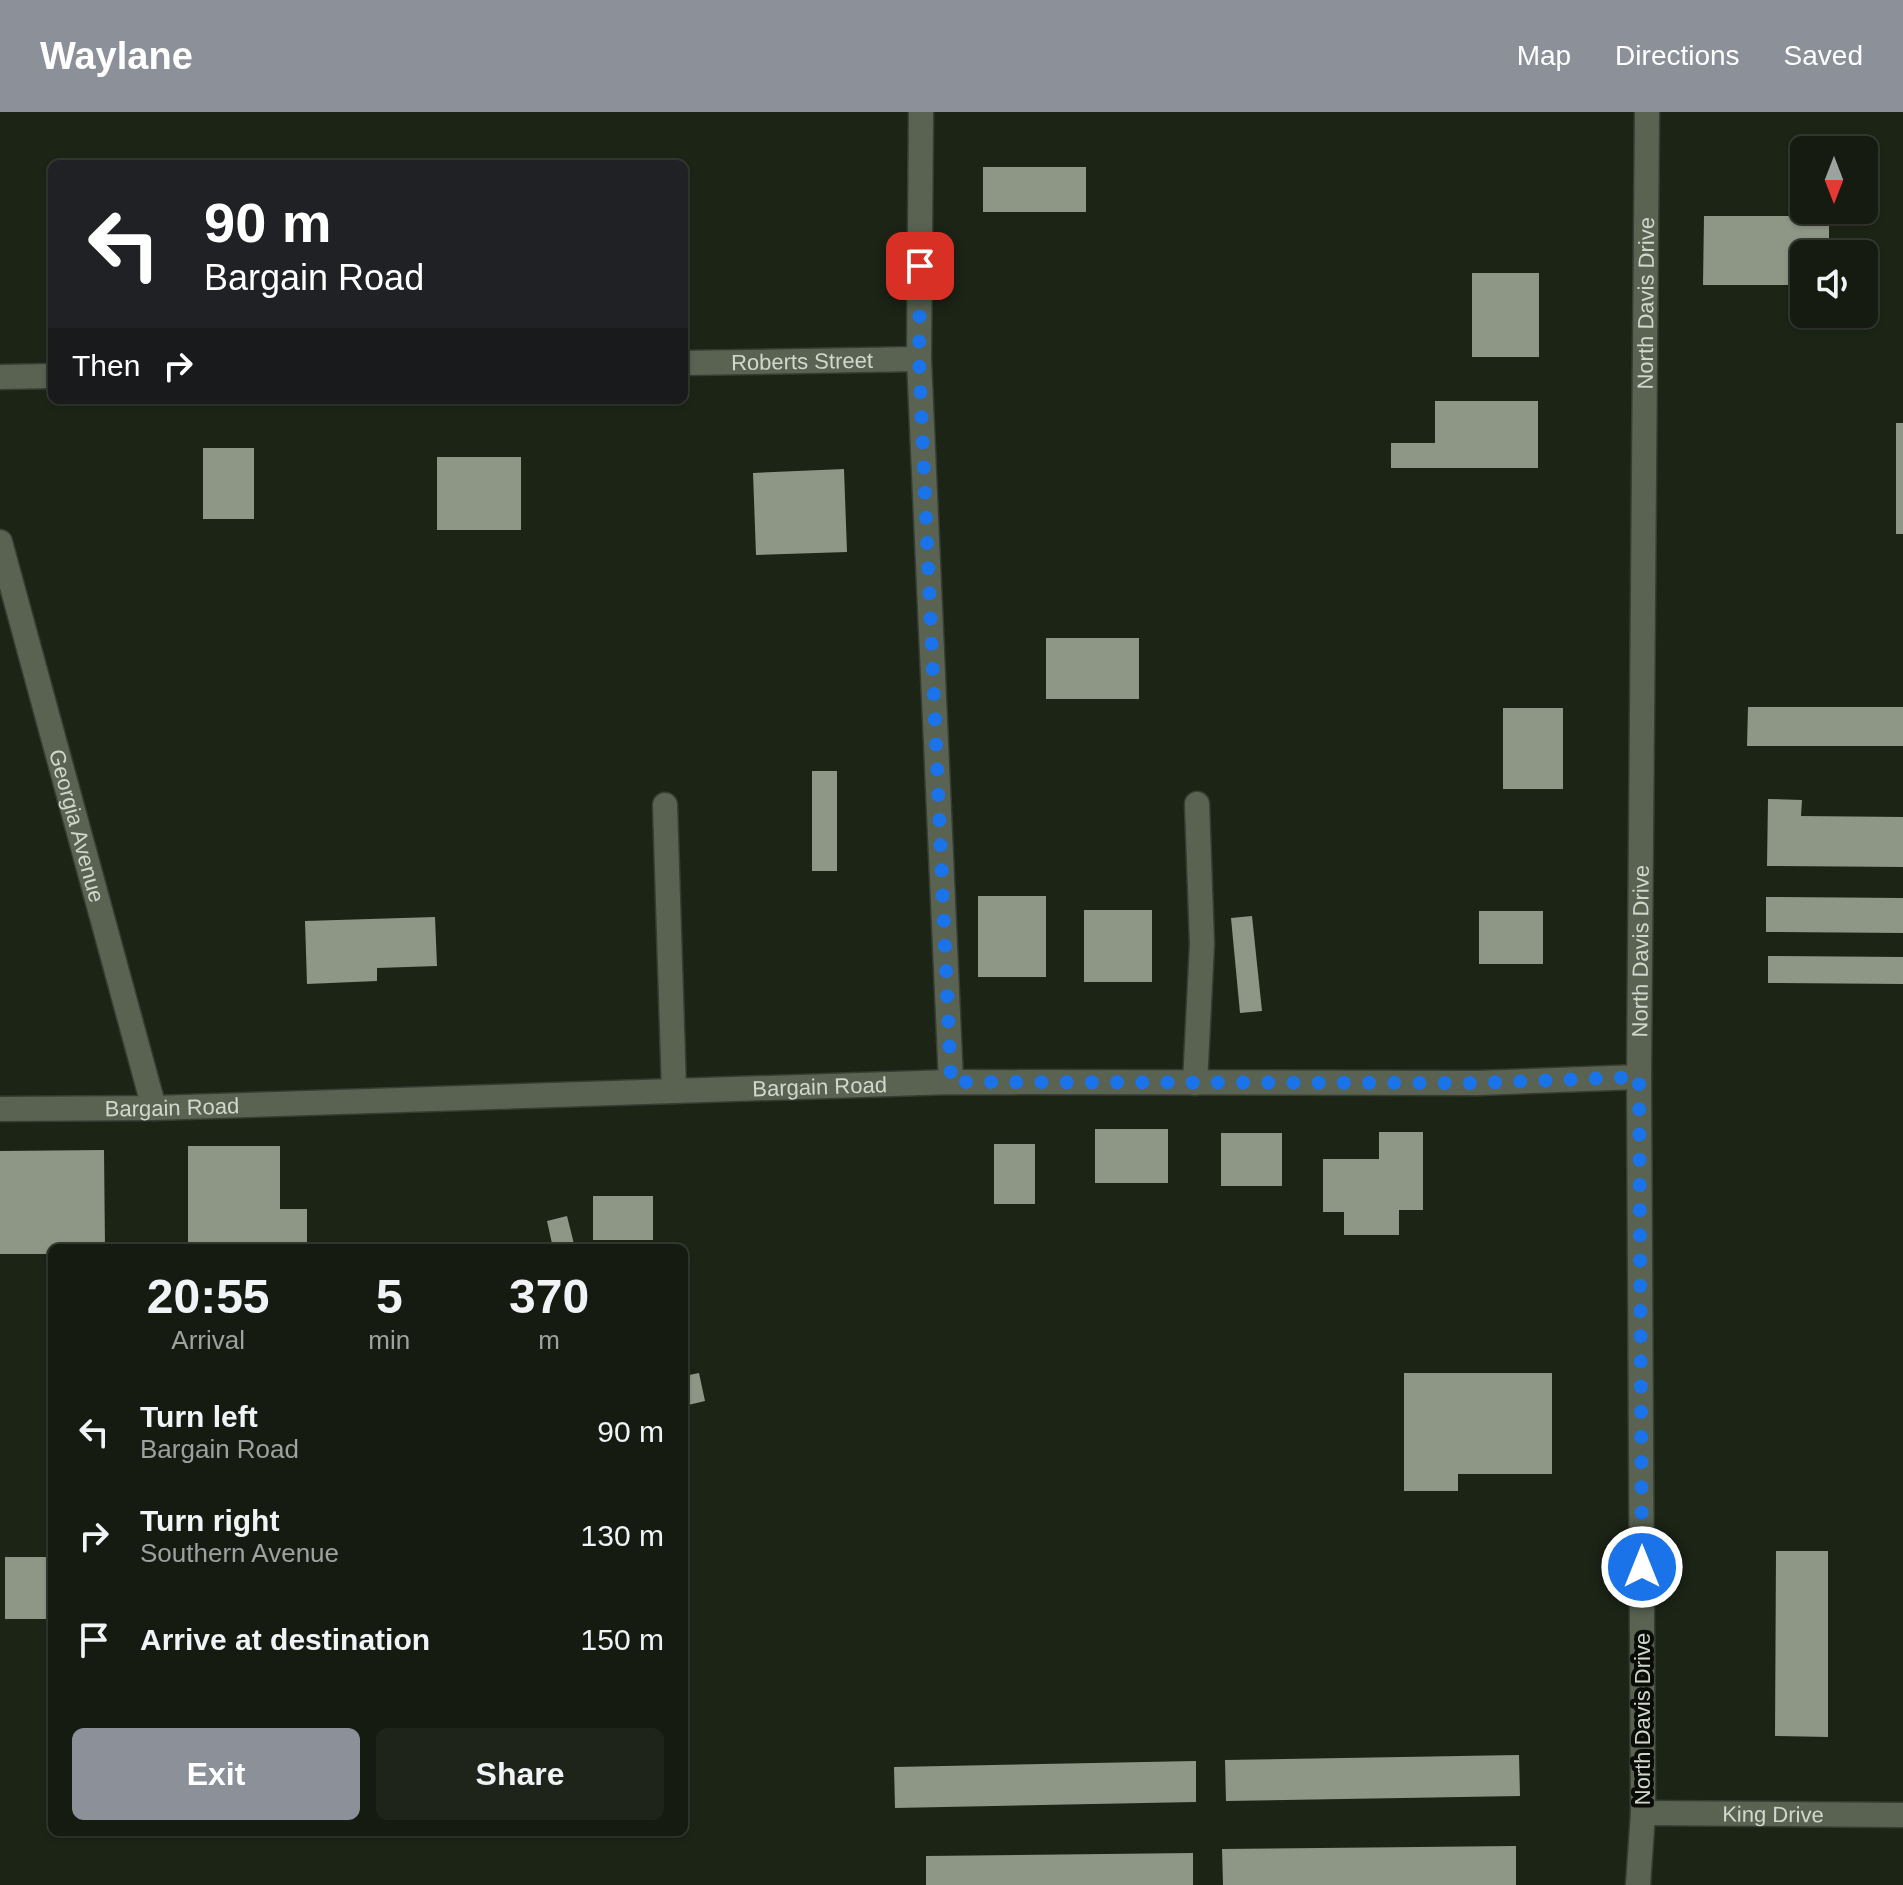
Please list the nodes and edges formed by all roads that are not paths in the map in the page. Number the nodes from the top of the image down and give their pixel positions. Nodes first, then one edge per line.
1 (921, 112) edge
2 (1647, 112) edge
3 (919, 359) junction
4 (688, 363) edge
5 (48, 376) edge
6 (0, 377) edge
7 (0, 542) edge
8 (1197, 804) dead end
9 (665, 805) dead end
10 (1639, 1077) junction
11 (951, 1082) junction
12 (1195, 1083) junction
13 (674, 1091) junction
14 (154, 1108) junction
15 (0, 1109) edge
16 (1643, 1813) junction
17 (1903, 1815) edge
18 (1638, 1885) edge

1 - 3 street
2 - 10 street, North Davis Drive
3 - 4 street, Roberts Street
3 - 11 street
5 - 6 street
7 - 14 street, Georgia Avenue
8 - 12 street
9 - 13 street
10 - 12 street, Bargain Road
10 - 16 street, North Davis Drive
11 - 12 street, Bargain Road
11 - 13 street, Bargain Road
13 - 14 street, Bargain Road
14 - 15 street, Bargain Road
16 - 17 street, King Drive
16 - 18 street, North Davis Drive

